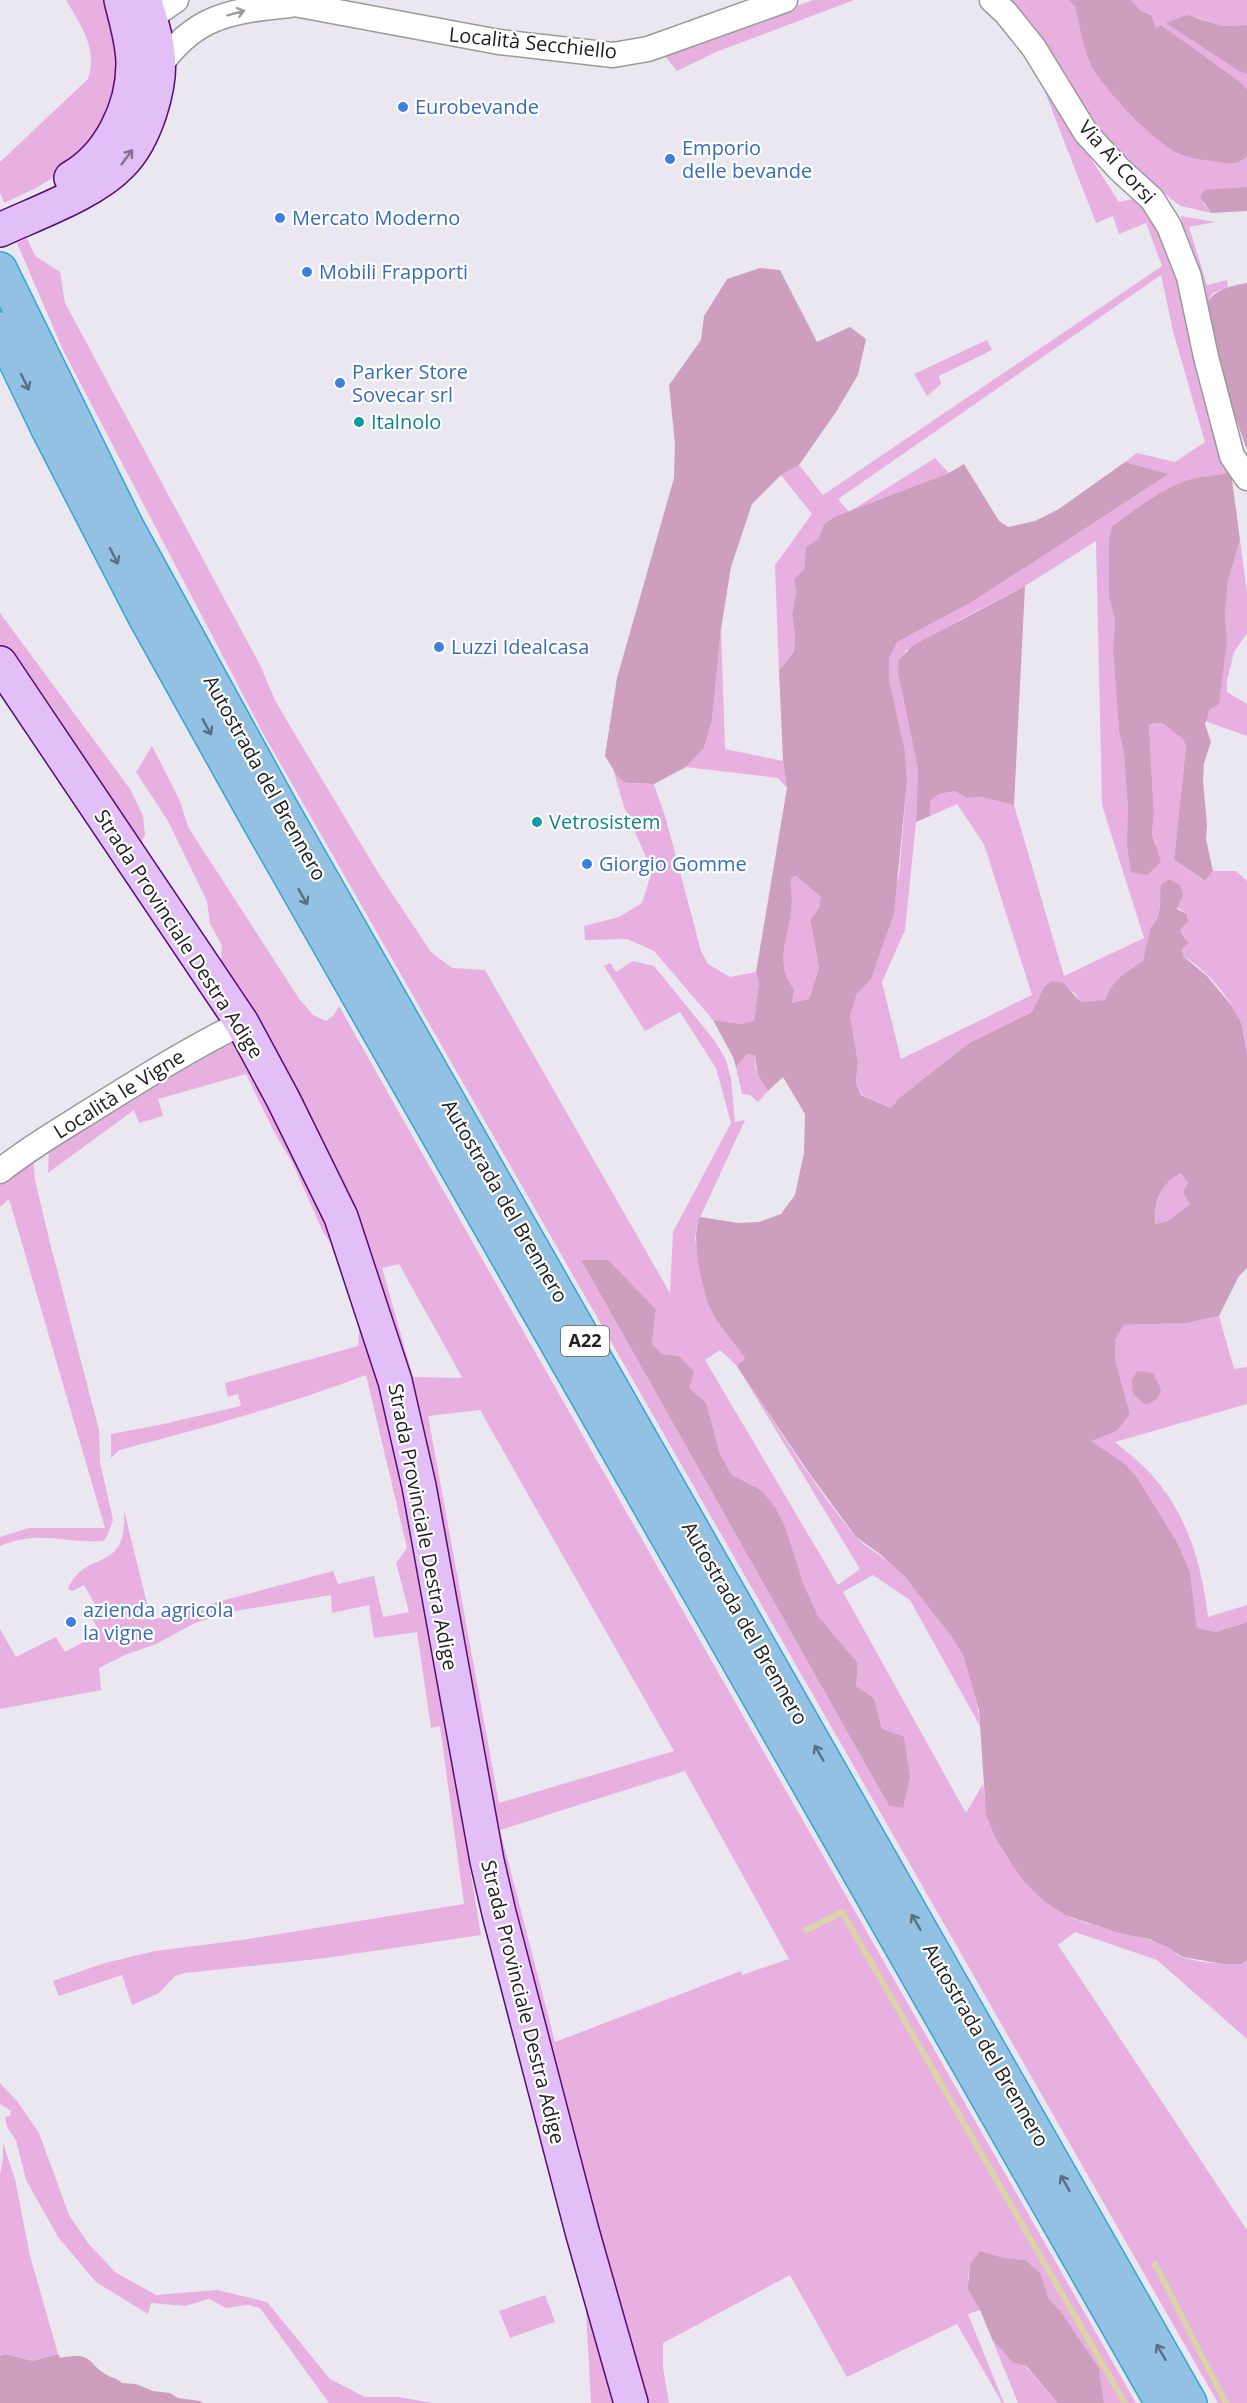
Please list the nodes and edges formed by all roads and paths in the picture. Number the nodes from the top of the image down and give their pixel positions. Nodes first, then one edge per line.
1 (121, 0) edge
2 (176, 0) edge
3 (273, 0) edge
4 (785, 0) edge
5 (992, 0) edge
6 (305, 3) edge
7 (147, 11) edge
8 (209, 22) junction
9 (145, 66) junction
10 (40, 203) junction
11 (0, 214) edge
12 (0, 230) edge
13 (0, 269) edge
14 (0, 329) edge
15 (1247, 478) edge
16 (0, 663) edge
17 (242, 1023) junction
18 (0, 1171) edge
19 (631, 2403) edge
20 (1162, 2403) edge
21 (1190, 2403) edge

1 - 7 street, Località Secchiello
1 - 9 main road
2 - 7 street
3 - 6 street, Località Secchiello
4 - 6 street, Località Secchiello
5 - 15 street, Via Ai Corsi
8 -> 6 street, Località Secchiello
7 - 8 street, Località Secchiello
7 - 9 main road
8 - 9 street, Località Secchiello
9 - 10 main road
10 - 11 main road
10 - 12 main road
21 -> 13 highway, Autostrada del Brennero / A22
14 -> 20 highway, Autostrada del Brennero / A22
16 - 17 main road, Strada Provinciale Destra Adige
17 - 18 street, Località le Vigne
17 - 19 main road, Strada Provinciale Destra Adige

